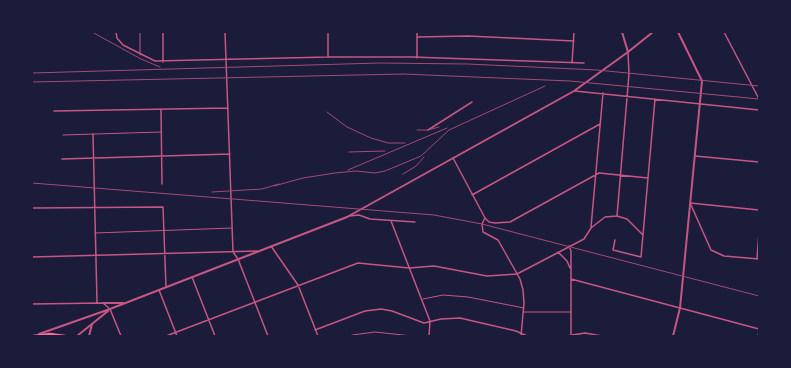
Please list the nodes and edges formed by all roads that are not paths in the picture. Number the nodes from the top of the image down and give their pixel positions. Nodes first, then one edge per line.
1 (116, 32) edge
2 (140, 32) edge
3 (162, 32) edge
4 (225, 32) edge
5 (328, 32) edge
6 (417, 32) edge
7 (574, 32) edge
8 (622, 32) edge
9 (653, 32) edge
10 (678, 32) edge
11 (724, 32) edge
12 (417, 37) junction
13 (574, 41) junction
14 (628, 52) junction
15 (140, 55) junction
16 (328, 57) junction
17 (417, 58) junction
18 (226, 60) junction
19 (163, 62) junction
20 (572, 63) junction
21 (584, 63) dead end
22 (574, 91) junction
23 (603, 93) junction
24 (627, 97) junction
25 (655, 99) junction
26 (759, 99) edge
27 (472, 102) dead end
28 (699, 104) junction
29 (229, 108) junction
30 (161, 110) junction
31 (759, 110) edge
32 (54, 111) dead end
33 (600, 124) junction
34 (428, 130) dead end
35 (161, 132) junction
36 (93, 134) junction
37 (63, 135) dead end
38 (230, 154) junction
39 (161, 156) junction
40 (694, 156) junction
41 (93, 158) junction
42 (453, 158) junction
43 (62, 159) dead end
44 (759, 162) edge
45 (596, 174) junction
46 (620, 175) junction
47 (648, 178) junction
48 (162, 184) dead end
49 (472, 195) junction
50 (690, 203) junction
51 (32, 208) edge
52 (94, 208) junction
53 (759, 210) edge
54 (617, 216) junction
55 (347, 217) junction
56 (485, 218) junction
57 (391, 221) junction
58 (415, 222) dead end
59 (232, 228) junction
60 (591, 228) junction
61 (164, 230) junction
62 (759, 232) edge
63 (95, 233) junction
64 (643, 235) junction
65 (614, 240) dead end
66 (270, 246) junction
67 (569, 246) junction
68 (257, 251) junction
69 (233, 252) junction
70 (558, 252) junction
71 (164, 254) junction
72 (96, 256) junction
73 (32, 257) edge
74 (238, 259) junction
75 (758, 259) edge
76 (409, 268) junction
77 (571, 270) junction
78 (517, 274) junction
79 (192, 277) junction
80 (571, 279) junction
81 (298, 285) junction
82 (166, 287) junction
83 (159, 290) junction
84 (422, 300) junction
85 (97, 302) junction
86 (254, 302) junction
87 (103, 303) junction
88 (126, 303) junction
89 (32, 304) edge
90 (524, 308) junction
91 (680, 308) junction
92 (110, 309) junction
93 (523, 312) junction
94 (571, 312) junction
95 (208, 320) junction
96 (94, 321) junction
97 (430, 321) junction
98 (315, 330) junction
99 (759, 330) edge
100 (176, 332) junction
101 (39, 334) junction
102 (571, 334) junction
103 (352, 335) dead end
104 (522, 335) edge
105 (33, 336) edge
106 (65, 336) edge
107 (77, 336) edge
108 (88, 336) edge
109 (121, 336) edge
110 (166, 336) edge
111 (177, 336) edge
112 (215, 336) edge
113 (268, 336) edge
114 (318, 336) edge
115 (412, 336) edge
116 (429, 336) edge
117 (527, 336) edge
118 (566, 336) edge
119 (602, 336) edge
120 (673, 336) edge
121 (758, 336) edge

1 - 15 street
2 - 15 lane
3 - 19 street
4 - 18 street
5 - 16 street
6 - 12 street
7 - 13 street
8 - 14 street
9 - 14 street
10 - 28 street
11 - 26 street
12 - 13 street
12 - 17 street
13 - 20 street
14 - 22 street
14 - 24 street
15 - 19 street
16 - 17 street
16 - 18 street
17 - 20 street
18 - 19 street
18 - 29 street
20 - 21 street
22 - 23 street
22 - 42 street
23 - 24 street
23 - 33 street
24 - 25 street
24 - 46 street
25 - 28 street
25 - 47 street
27 - 34 street
28 - 31 street
28 - 40 street
29 - 30 street
29 - 38 street
30 - 32 street
30 - 35 street
33 - 45 street
33 - 49 street
35 - 36 lane
35 - 39 street
36 - 37 lane
36 - 41 street
38 - 39 street
38 - 59 street
39 - 41 street
39 - 48 street
40 - 44 street
40 - 50 street
41 - 43 street
41 - 52 street
42 - 49 street
42 - 55 street
45 - 46 street
45 - 56 street
45 - 60 street
46 - 47 street
46 - 54 street
47 - 64 street
49 - 56 street
50 - 53 street
50 - 75 street
50 - 91 street
51 - 52 street
52 - 61 street
52 - 63 street
54 - 60 street
54 - 64 street
55 - 57 street
55 - 66 street
56 - 78 street
57 - 58 street
57 - 76 street
59 - 61 lane
59 - 69 street
60 - 67 street
61 - 63 lane
61 - 71 street
62 - 75 street
63 - 72 street
64 - 65 street
66 - 68 street
66 - 81 street
67 - 70 street
67 - 77 street
68 - 69 street
68 - 74 street
69 - 71 street
69 - 74 street
70 - 77 street
70 - 78 street
71 - 72 street
71 - 82 street
72 - 73 street
72 - 85 street
74 - 79 street
74 - 86 street
76 - 78 street
76 - 81 street
76 - 84 street
77 - 80 street
78 - 90 street
79 - 82 street
79 - 95 street
80 - 91 street
80 - 94 street
81 - 86 street
81 - 98 street
82 - 83 street
83 - 88 street
83 - 100 street
84 - 90 lane
84 - 97 street
85 - 87 street
85 - 89 street
86 - 95 street
86 - 113 street
87 - 88 street
87 - 92 street
88 - 92 street
90 - 93 street
91 - 99 street
91 - 120 street
92 - 96 street
92 - 101 street
92 - 109 street
93 - 94 lane
93 - 104 street
94 - 102 street
95 - 100 street
95 - 112 street
96 - 107 street
96 - 108 street
97 - 98 street
97 - 104 street
97 - 116 street
98 - 114 street
99 - 121 street
100 - 110 street
100 - 111 street
101 - 105 main road
101 - 106 main road
102 - 118 street
102 - 119 street
103 - 115 lane
104 - 117 street

